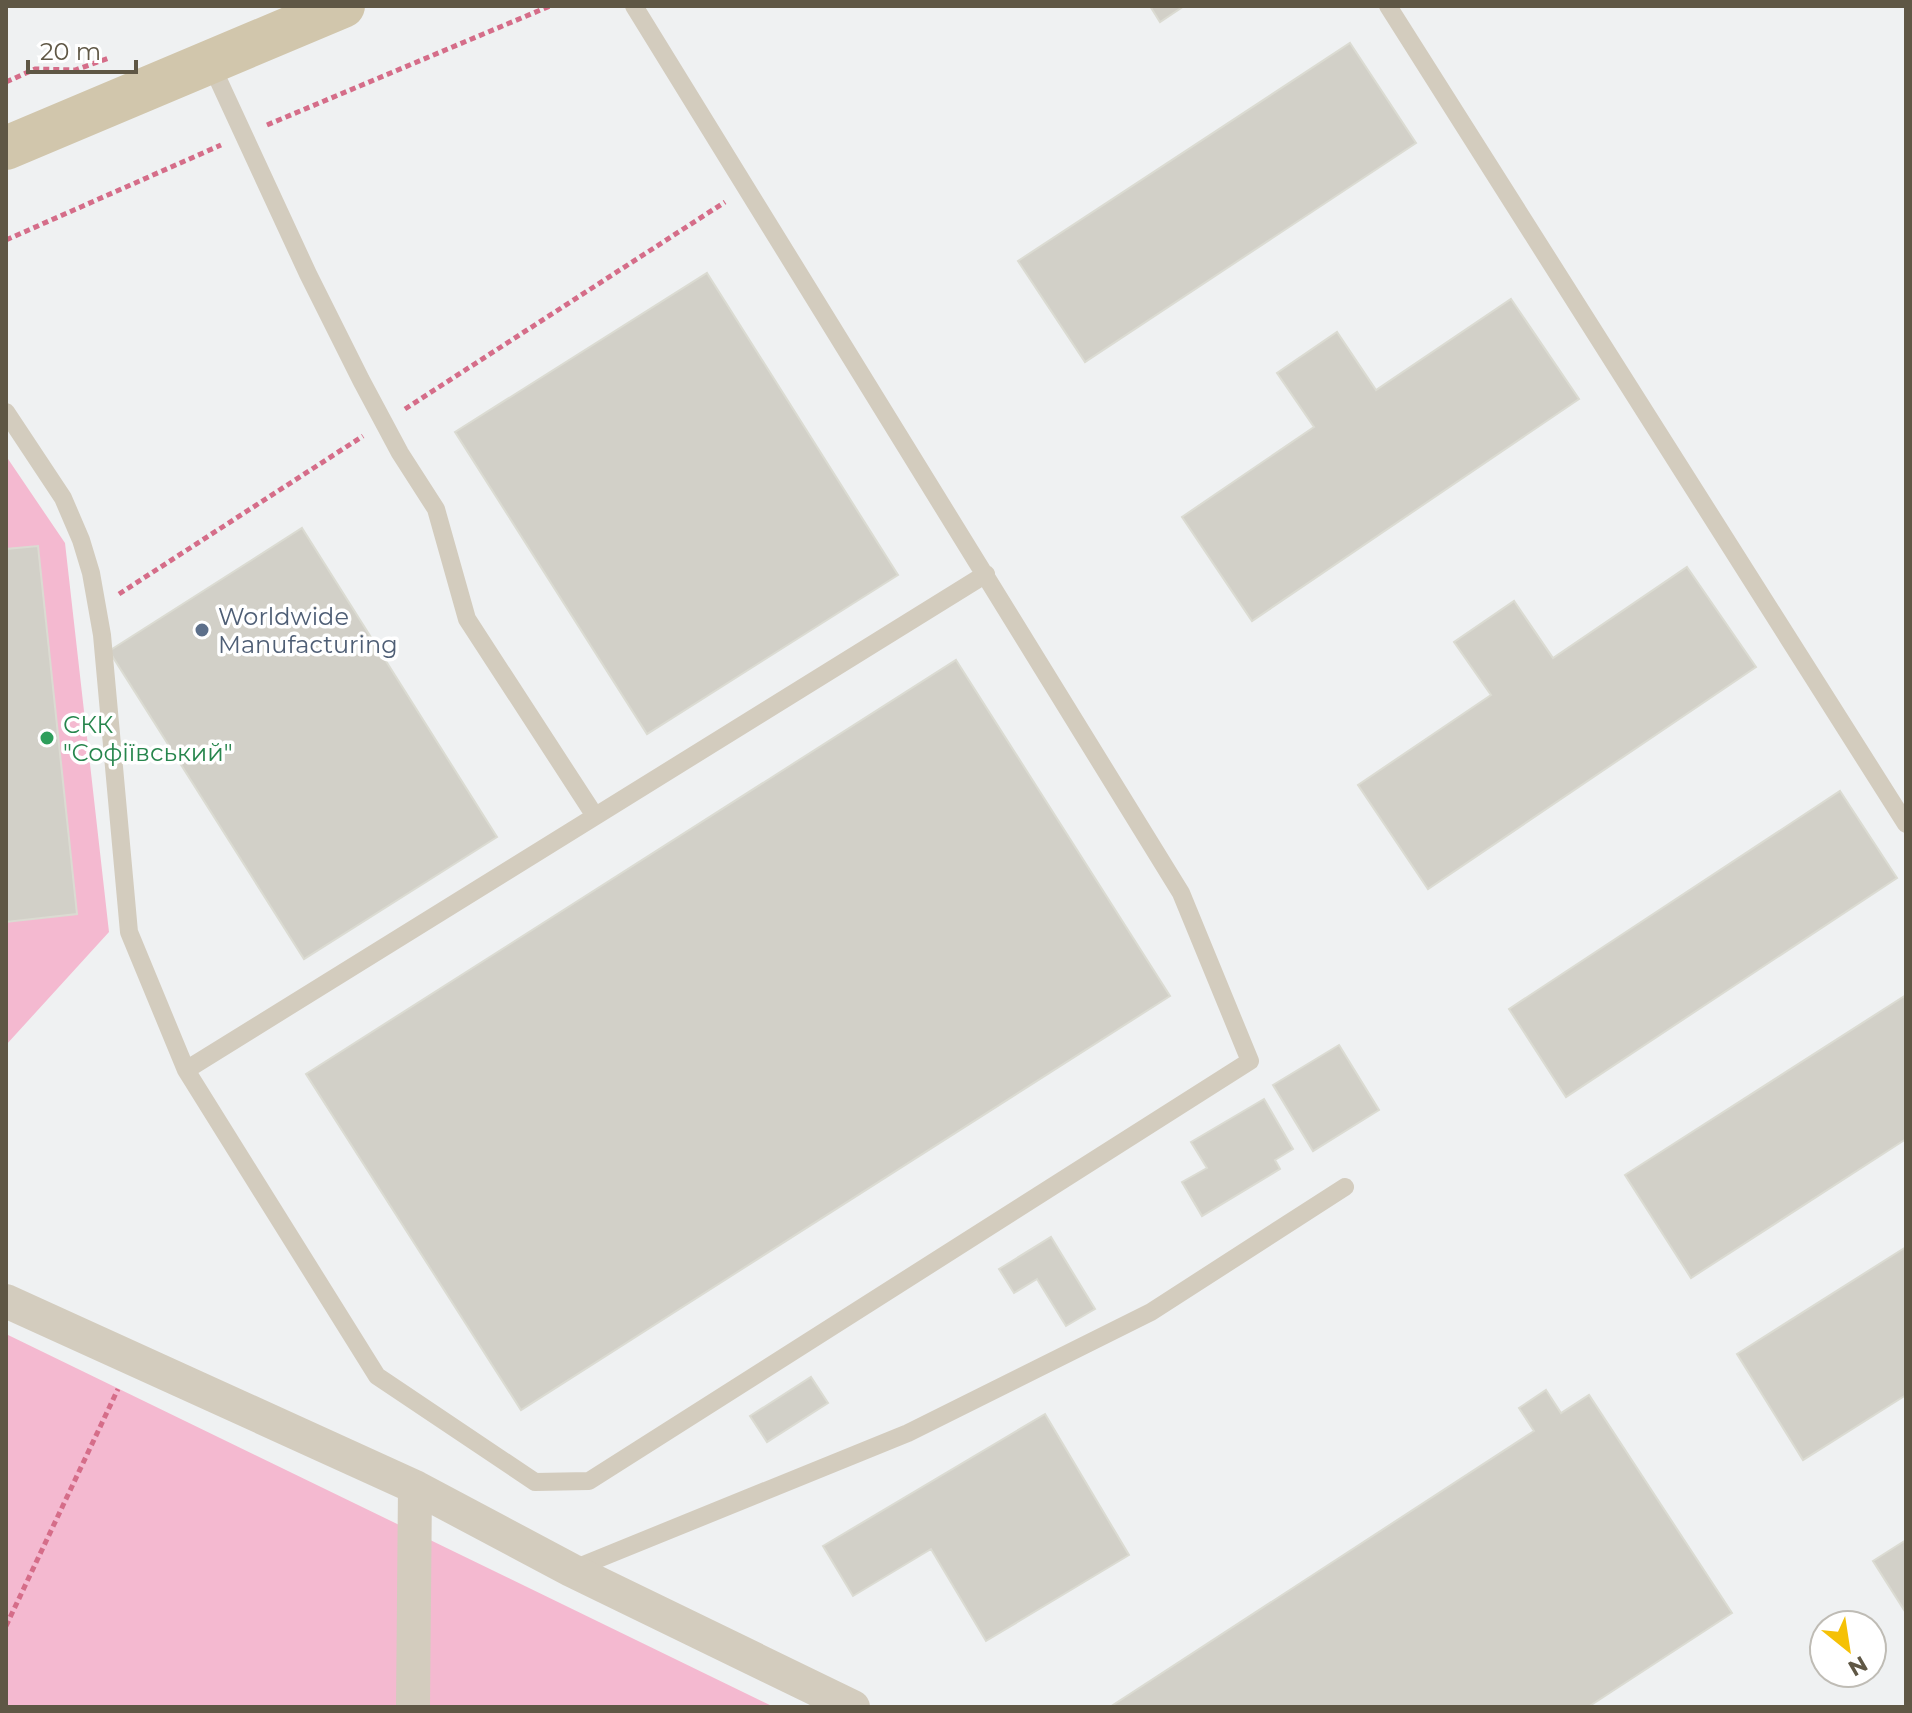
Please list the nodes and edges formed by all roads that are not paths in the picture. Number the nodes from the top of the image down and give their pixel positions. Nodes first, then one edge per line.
1 (343, 6) edge
2 (634, 6) edge
3 (1388, 6) edge
4 (210, 62) junction
5 (6, 148) edge
6 (6, 412) edge
7 (986, 574) junction
8 (595, 816) junction
9 (1906, 824) edge
10 (186, 1070) junction
11 (1345, 1187) dead end
12 (6, 1301) edge
13 (415, 1487) junction
14 (571, 1570) junction
15 (413, 1707) edge
16 (853, 1707) edge

1 - 4 main road
2 - 7 lane
3 - 9 lane
4 - 5 main road
4 - 8 lane
6 - 10 lane
7 - 8 lane
7 - 10 lane
8 - 10 lane
11 - 14 lane
12 - 13 street
13 - 14 street
13 - 15 street
14 - 16 street

